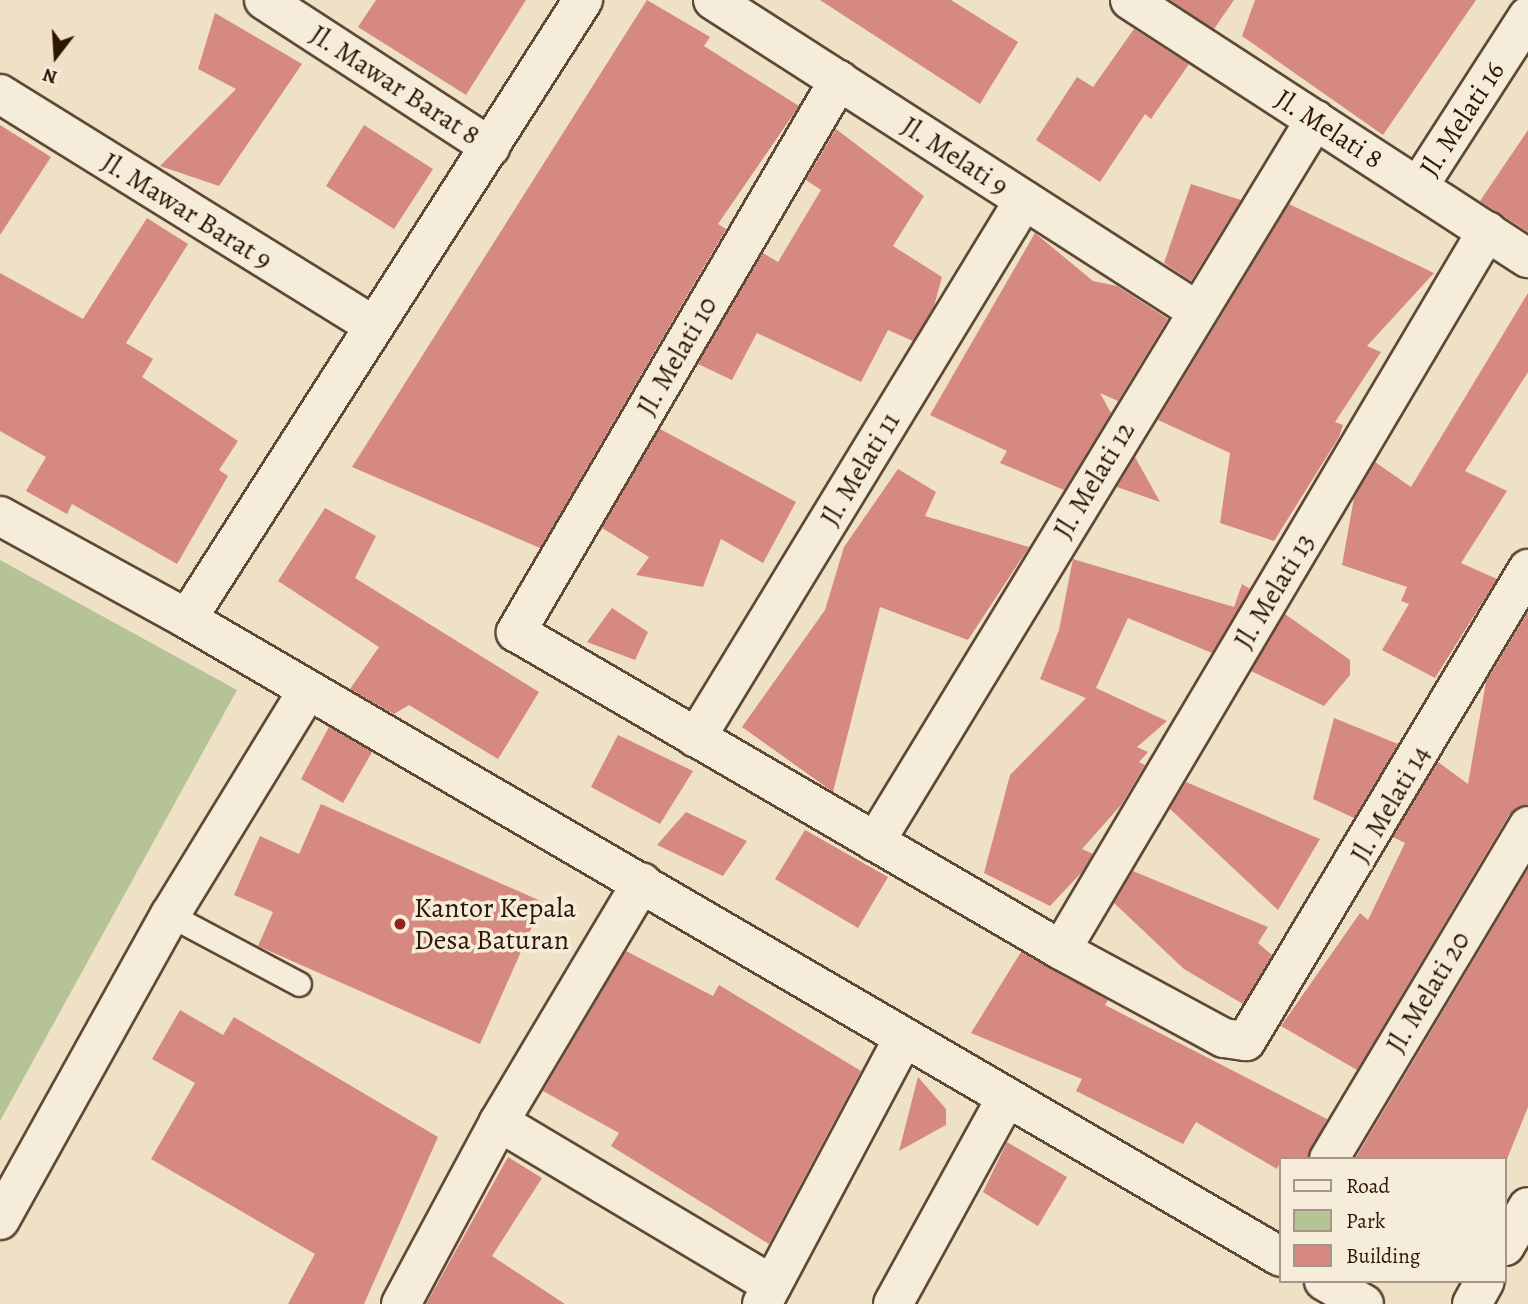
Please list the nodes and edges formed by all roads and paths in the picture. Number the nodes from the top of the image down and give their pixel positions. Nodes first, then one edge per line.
1 (264, 0) edge
2 (583, 0) edge
3 (713, 0) edge
4 (1130, 0) edge
5 (1514, 0) edge
6 (1528, 9) edge
7 (1528, 16) edge
8 (838, 80) junction
9 (0, 94) edge
10 (1315, 120) junction
11 (490, 147) junction
12 (1418, 187) junction
13 (1024, 200) junction
14 (1487, 231) junction
15 (1528, 258) edge
16 (1197, 311) junction
17 (374, 326) junction
18 (0, 516) edge
19 (1528, 569) edge
20 (187, 619) junction
21 (306, 693) junction
22 (696, 738) junction
23 (1528, 826) edge
24 (875, 842) junction
25 (642, 882) junction
26 (170, 915) junction
27 (1061, 950) junction
28 (299, 984) dead end
29 (904, 1037) junction
30 (1007, 1097) junction
31 (499, 1122) junction
32 (1330, 1157) edge
33 (1528, 1207) edge
34 (0, 1220) edge
35 (1507, 1243) edge
36 (1278, 1249) edge
37 (1327, 1283) edge
38 (1484, 1283) edge
39 (767, 1294) edge
40 (401, 1304) edge
41 (893, 1304) edge
42 (1364, 1304) edge
43 (1472, 1304) edge

1 - 11 street, Jl. Mawar Barat 8
2 - 11 street
3 - 8 street, Jl. Melati 9
4 - 10 street, Jl. Melati 8
5 - 6 street
7 - 12 street, Jl. Melati 16
8 - 13 street, Jl. Melati 9
8 - 22 street, Jl. Melati 10
9 - 17 street, Jl. Mawar Barat 9
10 - 12 street, Jl. Melati 8
10 - 16 street, Jl. Melati 12
11 - 17 street
12 - 14 street, Jl. Melati 8
13 - 16 street, Jl. Melati 9
13 - 22 street, Jl. Melati 11
14 - 15 street, Jl. Melati 8
14 - 27 street, Jl. Melati 13
16 - 24 street, Jl. Melati 12
17 - 20 street
18 - 20 street
19 - 27 street, Jl. Melati 14
20 - 21 street
21 - 25 street
21 - 26 street
22 - 24 street
23 - 32 street, Jl. Melati 20
24 - 27 street
25 - 29 street
25 - 31 street
26 - 28 lane
26 - 34 street
29 - 30 street
29 - 39 street
30 - 36 street
30 - 41 street
31 - 39 street
31 - 40 street
33 - 35 street
37 - 42 street
38 - 43 street

